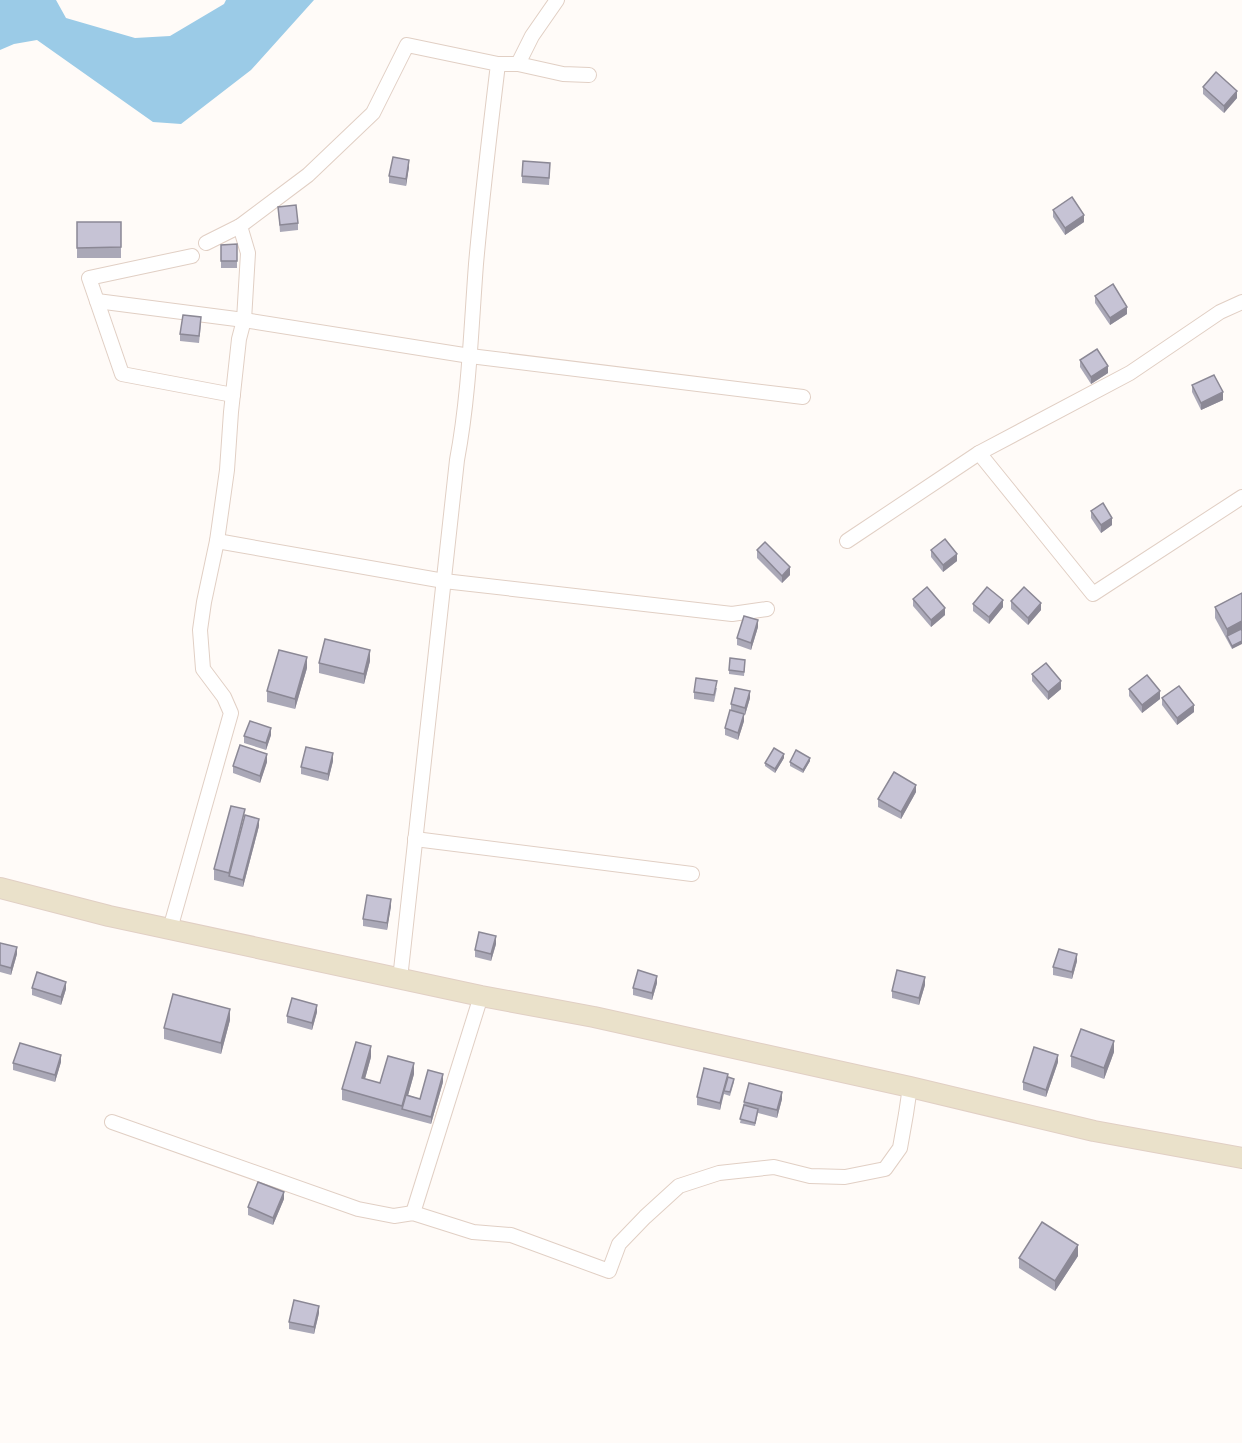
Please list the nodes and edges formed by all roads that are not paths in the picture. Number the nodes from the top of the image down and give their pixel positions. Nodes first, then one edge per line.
1 (557, 0) edge
2 (498, 64) junction
3 (518, 64) junction
4 (590, 75) dead end
5 (240, 226) junction
6 (206, 243) dead end
7 (192, 256) dead end
8 (97, 301) junction
9 (1242, 302) edge
10 (244, 320) junction
11 (470, 356) junction
12 (234, 395) junction
13 (803, 397) dead end
14 (980, 453) junction
15 (1242, 497) edge
16 (217, 541) junction
17 (847, 541) dead end
18 (444, 581) junction
19 (767, 609) dead end
20 (416, 839) junction
21 (692, 874) dead end
22 (0, 888) edge
23 (170, 929) junction
24 (400, 979) junction
25 (481, 996) junction
26 (910, 1087) junction
27 (112, 1122) dead end
28 (1242, 1158) edge
29 (413, 1213) junction

1 - 3 street
2 - 3 street
2 - 5 street
2 - 11 street
3 - 4 street
5 - 6 street
5 - 10 street
7 - 8 street
8 - 10 street
8 - 12 street
9 - 14 street
10 - 11 street
10 - 12 street
11 - 13 street
11 - 18 street
12 - 16 street
14 - 15 street
14 - 17 street
16 - 18 street
16 - 23 street
18 - 19 street
18 - 20 street
20 - 21 street
20 - 24 street
22 - 23 main road
23 - 24 main road
24 - 25 main road
25 - 26 main road
25 - 29 street
26 - 28 main road
26 - 29 street
27 - 29 street

